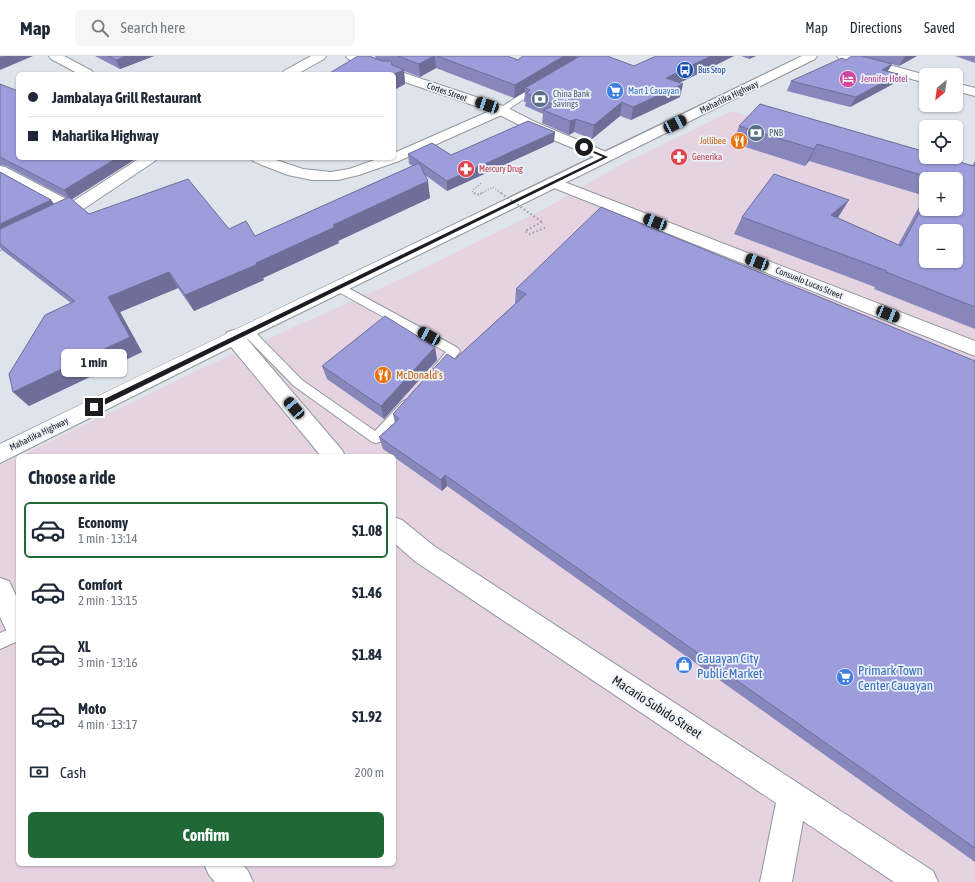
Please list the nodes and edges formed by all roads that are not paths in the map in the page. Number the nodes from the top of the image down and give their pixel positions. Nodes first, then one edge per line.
1 (55, 56) edge
2 (320, 56) edge
3 (352, 56) edge
4 (811, 56) edge
5 (843, 56) edge
6 (84, 72) edge
7 (292, 72) edge
8 (391, 72) edge
9 (396, 74) edge
10 (919, 77) edge
11 (545, 83) edge
12 (963, 89) edge
13 (975, 92) edge
14 (501, 110) junction
15 (396, 155) edge
16 (606, 157) junction
17 (147, 160) edge
18 (262, 160) edge
19 (383, 160) edge
20 (0, 170) edge
21 (554, 183) junction
22 (73, 209) junction
23 (0, 245) edge
24 (339, 287) junction
25 (241, 334) junction
26 (975, 349) edge
27 (434, 374) edge
28 (413, 397) edge
29 (0, 454) edge
30 (332, 454) edge
31 (396, 530) edge
32 (0, 590) edge
33 (16, 623) edge
34 (16, 634) edge
35 (0, 641) edge
36 (793, 796) junction
37 (222, 866) edge
38 (237, 882) edge
39 (776, 882) edge
40 (922, 882) edge

1 - 6 street
2 - 7 street
3 - 8 street, Cortes Street
4 - 16 street, Maharlika Highway
5 - 10 street
9 - 14 street, Cortes Street
11 - 14 lane
12 - 13 street
14 - 15 street
14 - 16 street, Cortes Street
16 - 21 street, Maharlika Highway
17 - 22 street
18 - 19 street
20 - 22 street
21 - 24 street, Maharlika Highway
21 - 26 street, Consuelo Lucas Street
22 - 23 street
24 - 25 street, Maharlika Highway
24 - 27 lane
25 - 28 lane
25 - 29 street, Maharlika Highway
25 - 30 street
31 - 36 street, Macario Subido Street
32 - 33 street
34 - 35 lane
36 - 39 street
36 - 40 street, Macario Subido Street
37 - 38 street

